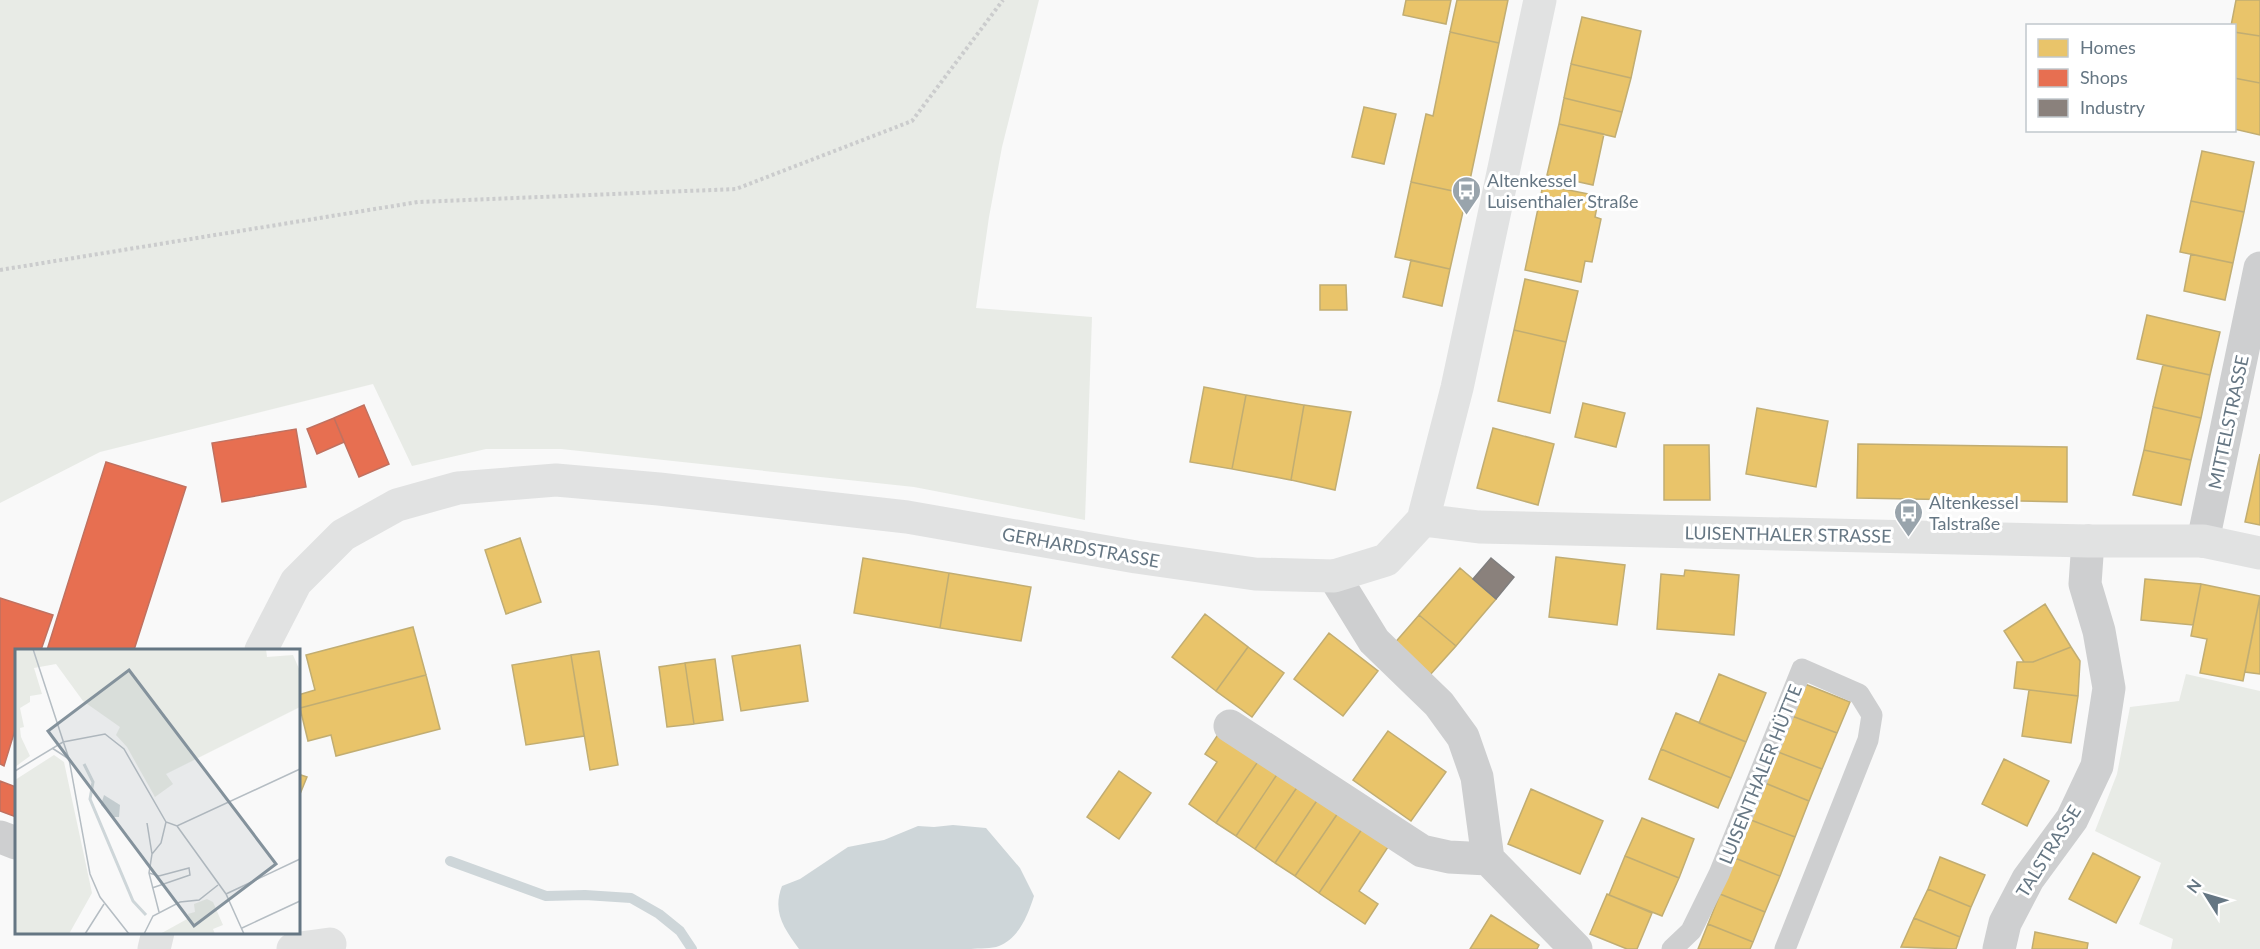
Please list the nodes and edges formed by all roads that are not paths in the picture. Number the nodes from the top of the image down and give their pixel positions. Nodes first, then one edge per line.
1 (1540, 0) edge
2 (2260, 268) edge
3 (1423, 520) junction
4 (2088, 541) junction
5 (2203, 541) junction
6 (2260, 553) edge
7 (1334, 576) junction
8 (262, 649) edge
9 (1230, 726) dead end
10 (0, 837) edge
11 (15, 843) edge
12 (1488, 859) junction
13 (158, 934) edge
14 (296, 934) edge
15 (336, 947) edge
16 (154, 949) edge
17 (293, 949) edge
18 (1576, 949) edge
19 (1672, 949) edge
20 (1785, 949) edge
21 (1999, 949) edge

1 - 3 street, GERHARDSTRASSE
2 - 5 street, MITTELSTRASSE
3 - 4 street, LUISENTHALER STRASSE
3 - 7 street, GERHARDSTRASSE
4 - 5 street, LUISENTHALER STRASSE
4 - 21 street, TALSTRASSE
5 - 6 street, LUISENTHALER STRASSE
7 - 8 street, GERHARDSTRASSE
7 - 12 street
9 - 12 street
10 - 11 street
12 - 18 street
13 - 16 street
14 - 15 street
15 - 17 street
19 - 20 lane, LUISENTHALER HÜTTE

